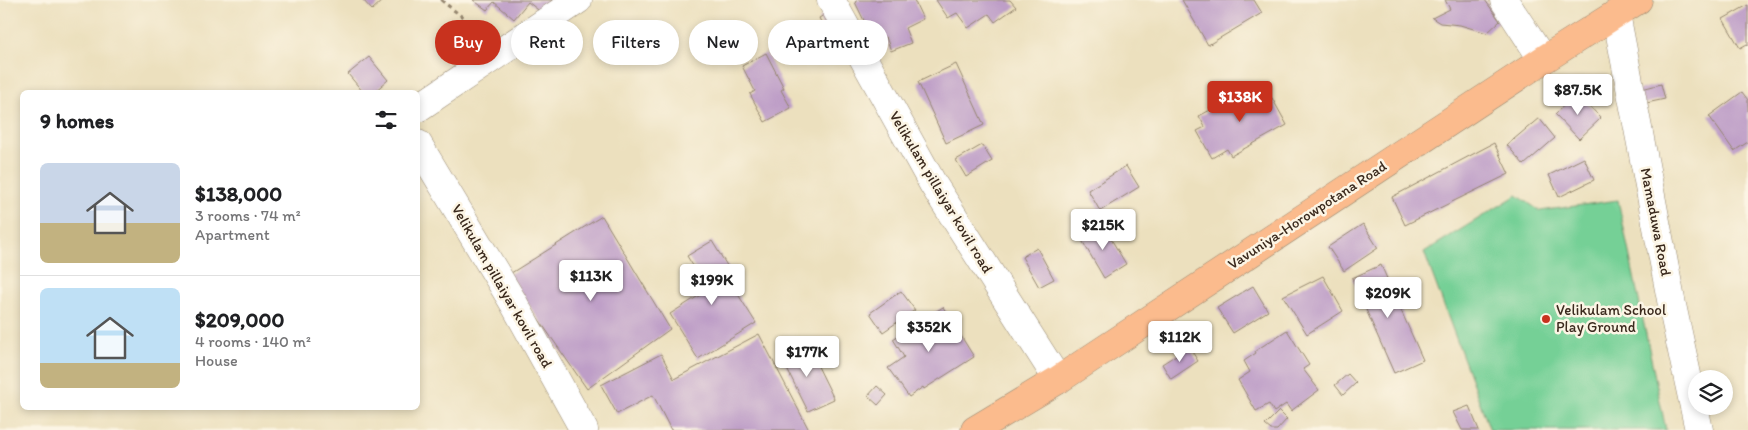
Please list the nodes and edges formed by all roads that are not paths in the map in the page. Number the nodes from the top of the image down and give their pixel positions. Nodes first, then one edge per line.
1 (578, 0) edge
2 (831, 0) edge
3 (1504, 0) edge
4 (1627, 7) edge
5 (1543, 60) junction
6 (420, 107) edge
7 (420, 147) edge
8 (1058, 380) junction
9 (584, 430) edge
10 (975, 430) edge
11 (1699, 430) edge

1 - 6 street
2 - 8 street, Velikulam pillaiyar kovil road
3 - 5 street
4 - 5 highway, Vavuniya-Horowpotana Road
4 - 11 street, Mamaduwa Road
5 - 8 highway, Vavuniya-Horowpotana Road
7 - 9 street, Velikulam pillaiyar kovil road
8 - 10 highway, Vavuniya-Horowpotana Road

